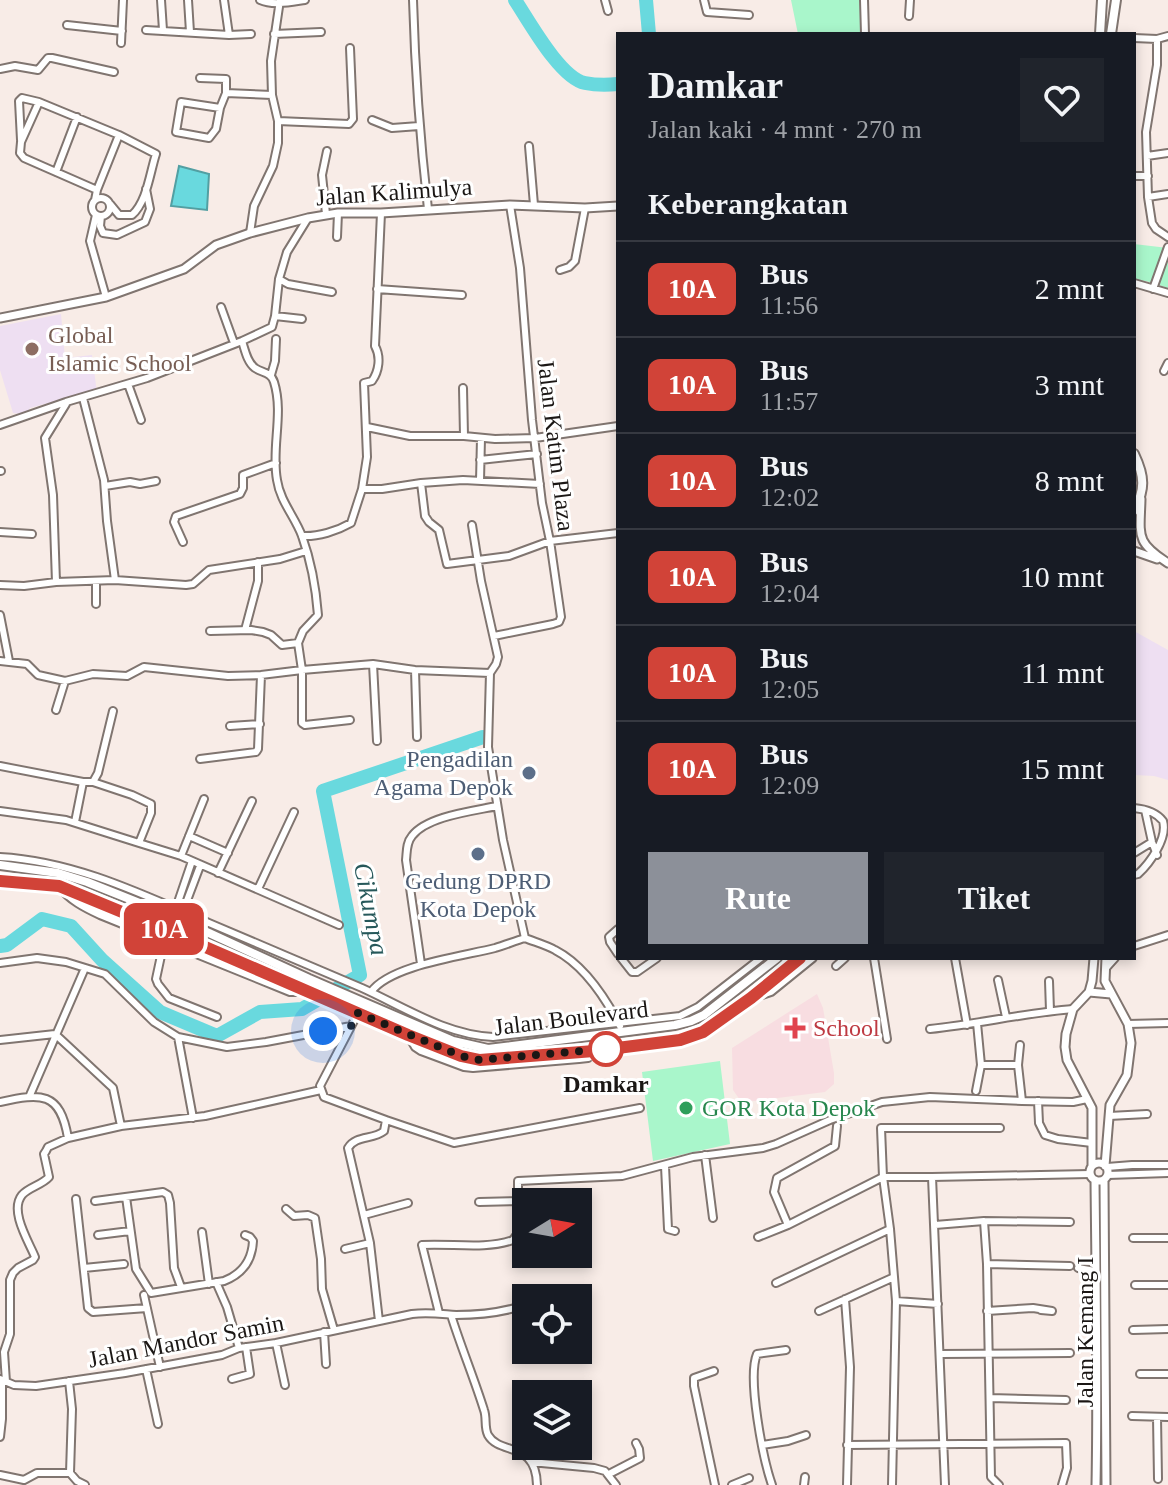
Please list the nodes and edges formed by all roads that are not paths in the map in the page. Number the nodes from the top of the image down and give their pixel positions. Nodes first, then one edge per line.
1 (123, 0) edge
2 (161, 0) edge
3 (188, 0) edge
4 (224, 0) edge
5 (260, 0) edge
6 (305, 0) edge
7 (413, 0) edge
8 (605, 0) edge
9 (704, 0) edge
10 (864, 0) edge
11 (910, 0) edge
12 (1102, 0) edge
13 (1116, 0) edge
14 (280, 2) edge
15 (608, 11) dead end
16 (749, 15) dead end
17 (909, 16) dead end
18 (67, 25) dead end
19 (146, 30) dead end
20 (163, 30) junction
21 (122, 31) junction
22 (190, 32) junction
23 (321, 32) dead end
24 (865, 32) edge
25 (1100, 32) edge
26 (1111, 32) edge
27 (251, 34) dead end
28 (274, 34) junction
29 (229, 35) junction
30 (1168, 36) edge
31 (1136, 38) edge
32 (1157, 39) junction
33 (121, 43) dead end
34 (350, 48) dead end
35 (0, 69) edge
36 (114, 72) dead end
37 (200, 78) dead end
38 (226, 93) junction
39 (272, 95) junction
40 (39, 102) junction
41 (220, 108) junction
42 (77, 117) junction
43 (372, 120) dead end
44 (278, 121) junction
45 (419, 126) junction
46 (119, 135) junction
47 (21, 142) junction
48 (529, 146) dead end
49 (327, 151) dead end
50 (1168, 153) edge
51 (1147, 156) junction
52 (56, 172) junction
53 (1136, 176) edge
54 (1148, 176) junction
55 (146, 189) junction
56 (97, 190) junction
57 (1168, 194) edge
58 (1148, 197) junction
59 (95, 200) junction
60 (110, 204) junction
61 (510, 205) junction
62 (534, 205) junction
63 (616, 206) edge
64 (585, 208) junction
65 (428, 209) junction
66 (338, 213) junction
67 (381, 213) junction
68 (326, 214) junction
69 (99, 216) junction
70 (308, 218) junction
71 (250, 233) junction
72 (337, 237) dead end
73 (1168, 237) edge
74 (1168, 247) edge
75 (560, 270) dead end
76 (279, 279) junction
77 (1136, 284) edge
78 (377, 289) junction
79 (1153, 289) junction
80 (332, 292) dead end
81 (1168, 293) edge
82 (462, 295) dead end
83 (106, 297) junction
84 (221, 307) dead end
85 (275, 316) junction
86 (0, 318) edge
87 (302, 319) dead end
88 (276, 339) dead end
89 (238, 342) junction
90 (1168, 363) edge
91 (1164, 371) dead end
92 (271, 375) junction
93 (128, 384) junction
94 (463, 388) dead end
95 (83, 398) junction
96 (66, 402) junction
97 (141, 420) dead end
98 (0, 425) edge
99 (616, 426) edge
100 (367, 427) junction
101 (464, 436) junction
102 (481, 438) junction
103 (535, 438) junction
104 (537, 454) junction
105 (480, 460) junction
106 (1136, 460) edge
107 (276, 463) junction
108 (156, 481) dead end
109 (480, 481) junction
110 (421, 483) junction
111 (540, 484) junction
112 (105, 486) junction
113 (362, 489) junction
114 (1137, 500) edge
115 (472, 525) dead end
116 (0, 532) edge
117 (616, 533) edge
118 (32, 534) dead end
119 (302, 536) junction
120 (550, 541) junction
121 (183, 542) dead end
122 (306, 551) junction
123 (1136, 552) edge
124 (477, 560) junction
125 (258, 562) junction
126 (1167, 562) edge
127 (115, 580) junction
128 (96, 581) junction
129 (56, 582) junction
130 (0, 585) edge
131 (96, 604) dead end
132 (0, 615) edge
133 (245, 630) junction
134 (210, 631) dead end
135 (494, 636) junction
136 (298, 643) junction
137 (0, 661) edge
138 (9, 661) junction
139 (373, 664) junction
140 (302, 670) junction
141 (415, 670) junction
142 (490, 673) junction
143 (261, 675) junction
144 (65, 681) junction
145 (56, 710) dead end
146 (113, 711) dead end
147 (350, 720) dead end
148 (260, 724) junction
149 (230, 726) dead end
150 (417, 737) dead end
151 (377, 741) dead end
152 (200, 759) dead end
153 (0, 766) edge
154 (83, 782) junction
155 (93, 782) junction
156 (204, 799) dead end
157 (252, 801) dead end
158 (497, 806) junction
159 (1136, 808) edge
160 (1145, 810) junction
161 (0, 811) edge
162 (294, 812) dead end
163 (75, 822) junction
164 (189, 836) junction
165 (1152, 842) junction
166 (139, 843) junction
167 (1136, 852) edge
168 (228, 853) junction
169 (1157, 855) junction
170 (181, 856) junction
171 (0, 857) edge
172 (192, 861) junction
173 (0, 865) edge
174 (200, 866) junction
175 (218, 873) junction
176 (1136, 874) edge
177 (0, 881) edge
178 (59, 886) junction
179 (183, 886) junction
180 (192, 889) junction
181 (258, 889) junction
182 (178, 914) junction
183 (339, 925) dead end
184 (169, 931) junction
185 (616, 931) edge
186 (1168, 935) edge
187 (525, 938) junction
188 (165, 942) junction
189 (1136, 945) edge
190 (616, 951) edge
191 (622, 960) edge
192 (654, 960) edge
193 (758, 960) edge
194 (774, 960) edge
195 (797, 960) edge
196 (811, 960) edge
197 (843, 960) edge
198 (874, 960) edge
199 (955, 960) edge
200 (1108, 961) edge
201 (1094, 962) edge
202 (0, 963) edge
203 (421, 964) junction
204 (836, 966) dead end
205 (85, 968) junction
206 (309, 979) junction
207 (998, 980) dead end
208 (1049, 981) dead end
209 (303, 989) junction
210 (371, 992) junction
211 (1089, 992) junction
212 (757, 993) junction
213 (1111, 994) junction
214 (1073, 1009) junction
215 (1050, 1011) junction
216 (358, 1013) junction
217 (217, 1017) dead end
218 (1006, 1017) junction
219 (618, 1023) junction
220 (977, 1023) junction
221 (1168, 1023) edge
222 (1128, 1024) junction
223 (967, 1025) junction
224 (351, 1026) junction
225 (930, 1029) dead end
226 (642, 1030) junction
227 (624, 1032) junction
228 (55, 1034) junction
229 (178, 1037) junction
230 (887, 1039) dead end
231 (0, 1040) edge
232 (646, 1044) junction
233 (1020, 1045) dead end
234 (981, 1065) junction
235 (1018, 1065) junction
236 (321, 1090) junction
237 (976, 1091) dead end
238 (30, 1095) junction
239 (1087, 1099) junction
240 (1022, 1101) junction
241 (1038, 1101) junction
242 (0, 1102) edge
243 (1110, 1105) junction
244 (640, 1108) dead end
245 (1092, 1108) junction
246 (1147, 1114) dead end
247 (1109, 1116) junction
248 (882, 1117) dead end
249 (193, 1118) junction
250 (386, 1120) junction
251 (121, 1126) junction
252 (837, 1126) dead end
253 (881, 1128) junction
254 (1000, 1128) dead end
255 (68, 1138) junction
256 (1092, 1143) junction
257 (705, 1155) junction
258 (1168, 1165) edge
259 (665, 1166) junction
260 (1100, 1173) junction
261 (1168, 1173) edge
262 (883, 1177) junction
263 (932, 1177) junction
264 (518, 1188) edge
265 (126, 1197) junction
266 (76, 1199) dead end
267 (95, 1201) dead end
268 (512, 1201) edge
269 (479, 1202) dead end
270 (408, 1203) dead end
271 (286, 1209) dead end
272 (364, 1215) junction
273 (713, 1218) dead end
274 (984, 1221) junction
275 (1070, 1222) dead end
276 (788, 1225) junction
277 (935, 1225) junction
278 (890, 1229) junction
279 (130, 1231) junction
280 (675, 1231) dead end
281 (202, 1232) dead end
282 (98, 1235) dead end
283 (245, 1235) dead end
284 (758, 1237) dead end
285 (1133, 1238) dead end
286 (1168, 1238) edge
287 (512, 1240) edge
288 (370, 1243) junction
289 (345, 1249) dead end
290 (124, 1264) dead end
291 (987, 1264) junction
292 (1070, 1266) dead end
293 (84, 1268) junction
294 (1078, 1268) dead end
295 (1095, 1271) junction
296 (892, 1278) junction
297 (212, 1283) junction
298 (776, 1283) dead end
299 (1135, 1285) dead end
300 (1168, 1285) edge
301 (181, 1287) junction
302 (144, 1295) dead end
303 (845, 1299) junction
304 (896, 1301) junction
305 (938, 1304) junction
306 (147, 1308) junction
307 (512, 1308) edge
308 (1041, 1310) dead end
309 (819, 1311) dead end
310 (987, 1311) junction
311 (439, 1313) junction
312 (451, 1315) junction
313 (379, 1321) junction
314 (1168, 1329) edge
315 (334, 1330) junction
316 (1133, 1330) dead end
317 (324, 1332) junction
318 (276, 1343) junction
319 (243, 1348) junction
320 (786, 1350) dead end
321 (1070, 1353) dead end
322 (940, 1354) junction
323 (989, 1355) junction
324 (326, 1364) dead end
325 (160, 1367) junction
326 (146, 1369) junction
327 (714, 1371) dead end
328 (1140, 1374) dead end
329 (1168, 1374) edge
330 (232, 1379) dead end
331 (3, 1380) edge
332 (69, 1381) junction
333 (285, 1385) dead end
334 (990, 1398) junction
335 (1066, 1400) dead end
336 (1, 1407) edge
337 (1132, 1416) dead end
338 (1157, 1417) junction
339 (1168, 1417) edge
340 (158, 1424) dead end
341 (806, 1435) dead end
342 (0, 1437) edge
343 (636, 1443) dead end
344 (942, 1443) junction
345 (991, 1443) junction
346 (891, 1444) junction
347 (762, 1445) junction
348 (847, 1445) junction
349 (531, 1462) junction
350 (70, 1473) junction
351 (609, 1474) junction
352 (0, 1475) edge
353 (749, 1478) dead end
354 (1158, 1479) dead end
355 (24, 1483) edge
356 (85, 1485) edge
357 (537, 1485) edge
358 (616, 1485) edge
359 (715, 1485) edge
360 (732, 1485) edge
361 (772, 1485) edge
362 (847, 1485) edge
363 (892, 1485) edge
364 (945, 1485) edge
365 (999, 1485) edge
366 (1062, 1485) edge
367 (1096, 1485) edge
368 (1106, 1485) edge

1 - 21 street
2 - 20 street
3 - 22 street
4 - 29 street
5 - 14 street
6 - 14 street
7 - 45 street
8 - 15 street
9 - 16 street
10 - 24 street
11 - 17 street
12 - 25 main road
13 - 26 main road
14 - 28 street
18 - 21 street
19 - 20 street
20 - 22 street
21 - 33 street
22 - 29 street
23 - 28 street
27 - 29 street
28 - 39 street
30 - 32 street
31 - 32 street
32 - 51 street
34 - 44 street
35 - 36 street
37 - 38 street
38 - 39 street
38 - 41 street
39 - 44 street
40 - 42 street
40 - 47 street
40 - 47 street
41 - 41 street
42 - 46 street
42 - 52 street
43 - 45 street
44 - 71 street
45 - 65 street
46 - 55 street
46 - 56 street
47 - 52 street
48 - 62 street
49 - 68 street
50 - 51 street
51 - 54 street
52 - 56 street
53 - 54 street
54 - 58 street
55 - 60 street
55 - 69 street
56 - 59 street
57 - 58 street
58 - 73 street
59 - 60 street
59 - 69 street
60 - 69 street
61 - 62 street, Jalan Kalimulya
61 - 65 street, Jalan Kalimulya
61 - 103 street, Jalan Katim Plaza
62 - 64 street, Jalan Kalimulya
63 - 64 street, Jalan Kalimulya
64 - 75 street
65 - 67 street, Jalan Kalimulya
66 - 67 street, Jalan Kalimulya
66 - 68 street, Jalan Kalimulya
66 - 72 street
67 - 78 street
68 - 70 street, Jalan Kalimulya
69 - 83 street
70 - 71 street, Jalan Kalimulya
70 - 76 street
71 - 83 street, Jalan Kalimulya
74 - 79 street
76 - 80 street
76 - 85 street
77 - 79 street
78 - 82 street
78 - 100 street
79 - 81 street
83 - 86 street, Jalan Kalimulya
84 - 89 street
85 - 87 street
85 - 89 street
88 - 92 street
89 - 92 street
89 - 93 street
90 - 91 street
92 - 107 street
93 - 95 street
93 - 97 street
94 - 101 street
95 - 96 street
95 - 112 street
96 - 98 street
96 - 129 street
99 - 103 street
100 - 101 street
100 - 113 street
101 - 102 street
102 - 103 street
102 - 105 street
103 - 104 street, Jalan Katim Plaza
104 - 105 street
104 - 111 street, Jalan Katim Plaza
105 - 109 street
106 - 114 main road
107 - 119 street
107 - 121 street
108 - 112 street
109 - 110 street
109 - 111 street
110 - 113 street
110 - 124 street
111 - 120 street, Jalan Katim Plaza
112 - 127 street
113 - 119 street
114 - 126 street
115 - 124 street
116 - 118 street
117 - 120 street
119 - 122 street
120 - 124 street
120 - 135 street, Jalan Katim Plaza
122 - 125 street
122 - 136 street
123 - 126 street
124 - 135 street
125 - 127 street
125 - 133 street
127 - 128 street
128 - 129 street
128 - 131 street
129 - 130 street
132 - 138 street
133 - 134 street
133 - 136 street
135 - 142 street
136 - 140 street
137 - 138 street
138 - 144 street
139 - 140 street
139 - 141 street
139 - 151 street
140 - 143 street
140 - 147 street
141 - 142 street
141 - 150 street
142 - 158 street
143 - 144 street
143 - 148 street
144 - 145 street
146 - 155 street
148 - 149 street
148 - 152 street
153 - 154 street
154 - 155 street
154 - 163 street
155 - 166 street
156 - 164 street
157 - 168 street
158 - 187 street
158 - 203 street
159 - 160 street
160 - 165 street
160 - 169 street
161 - 163 street
162 - 181 street
163 - 166 street
164 - 168 street
164 - 170 street
165 - 167 street
165 - 169 street
166 - 170 street
168 - 175 street
169 - 176 street
170 - 172 street
171 - 182 street
172 - 174 street
172 - 179 street
173 - 182 main road, Jalan Boulevard
174 - 175 street
174 - 180 street
175 - 181 street
177 - 178 main road, Jalan Boulevard
178 - 184 main road, Jalan Boulevard
178 - 188 street
179 - 180 street
179 - 182 street
180 - 182 street
181 - 183 street
182 - 184 street
182 - 206 main road, Jalan Boulevard
182 - 210 street
184 - 188 street
184 - 209 main road, Jalan Boulevard
185 - 190 street
186 - 189 street
187 - 203 street
187 - 219 street
188 - 209 street
188 - 217 street
191 - 192 street
193 - 219 street
194 - 226 main road, Jalan Boulevard
195 - 212 main road, Jalan Boulevard
196 - 212 street
197 - 204 street
198 - 230 street
199 - 223 street
200 - 213 street, Jalan Kemang I
201 - 211 street
202 - 205 street
203 - 210 street
205 - 228 street
205 - 229 street
206 - 209 main road
206 - 227 main road, Jalan Boulevard
207 - 218 street
208 - 215 street
209 - 216 main road, Jalan Boulevard
210 - 219 street
211 - 213 street
211 - 214 street
212 - 232 main road, Jalan Boulevard
213 - 222 street, Jalan Kemang I
214 - 215 street
214 - 239 street, Jalan Kemang I
215 - 218 street
216 - 224 street
216 - 232 main road, Jalan Boulevard
218 - 220 street
219 - 227 street
220 - 223 street
220 - 234 street
221 - 222 street
222 - 243 street, Jalan Kemang I
223 - 225 street
224 - 229 street
224 - 236 street
226 - 227 main road, Jalan Boulevard
226 - 232 main road
228 - 231 street
228 - 238 street
228 - 251 street
229 - 249 street
233 - 235 street
234 - 235 street
234 - 237 street
235 - 240 street
236 - 249 street
236 - 250 street
238 - 242 street
238 - 255 street
239 - 241 street
239 - 245 street, Jalan Kemang I
240 - 241 street
240 - 257 street
241 - 256 street
243 - 245 street
243 - 247 street, Jalan Kemang I
244 - 250 street
245 - 256 street, Jalan Kemang I
246 - 247 street
247 - 260 street, Jalan Kemang I
248 - 253 street
249 - 251 street
250 - 272 street
251 - 255 street
252 - 276 street
253 - 254 street
253 - 262 street
255 - 331 street
256 - 260 street, Jalan Kemang I
257 - 259 street
257 - 273 street
258 - 260 street
259 - 264 street
259 - 280 street
260 - 261 street
260 - 263 street
260 - 295 street, Jalan Kemang I
260 - 368 street, Jalan Kemang I
262 - 263 street
262 - 276 street
262 - 278 street
263 - 277 street
265 - 267 street
265 - 279 street
265 - 301 street
266 - 293 street
268 - 269 street
270 - 272 street
271 - 315 street
272 - 288 street
274 - 275 street
274 - 277 street
274 - 291 street
276 - 284 street
277 - 305 street
278 - 296 street
278 - 298 street
279 - 282 street
279 - 301 street
281 - 297 street
283 - 297 street
285 - 286 street
287 - 311 street
288 - 289 street
288 - 313 street
290 - 293 street
291 - 292 street
291 - 310 street
293 - 306 street
294 - 295 street
295 - 367 street, Jalan Kemang I
296 - 303 street
296 - 304 street
297 - 301 street
297 - 319 street
299 - 300 street
302 - 306 street
303 - 309 street
303 - 348 street
304 - 305 street
304 - 346 street
305 - 322 street
306 - 325 street
307 - 312 street, Jalan Mandor Samin
308 - 310 street
310 - 323 street
311 - 312 street, Jalan Mandor Samin
311 - 313 street, Jalan Mandor Samin
312 - 349 street
313 - 315 street, Jalan Mandor Samin
314 - 316 street
315 - 317 street, Jalan Mandor Samin
317 - 318 street, Jalan Mandor Samin
317 - 324 street
318 - 319 street, Jalan Mandor Samin
318 - 333 street
319 - 325 street, Jalan Mandor Samin
319 - 330 street
320 - 347 street
321 - 323 street
322 - 323 street
322 - 344 street
323 - 334 street
325 - 326 street, Jalan Mandor Samin
326 - 332 street, Jalan Mandor Samin
326 - 340 street
327 - 359 street
328 - 329 street
331 - 332 street, Jalan Mandor Samin
331 - 336 street
332 - 350 street
334 - 335 street
334 - 345 street
336 - 342 street
337 - 338 street
338 - 339 street
338 - 354 street
341 - 347 street
343 - 351 street
344 - 345 street
344 - 346 street
344 - 364 street
345 - 365 street
345 - 366 street
346 - 348 street
346 - 363 street
347 - 361 street
348 - 362 street
349 - 351 street
349 - 357 street
350 - 355 street
350 - 356 street
351 - 358 street
352 - 355 street
353 - 360 street

